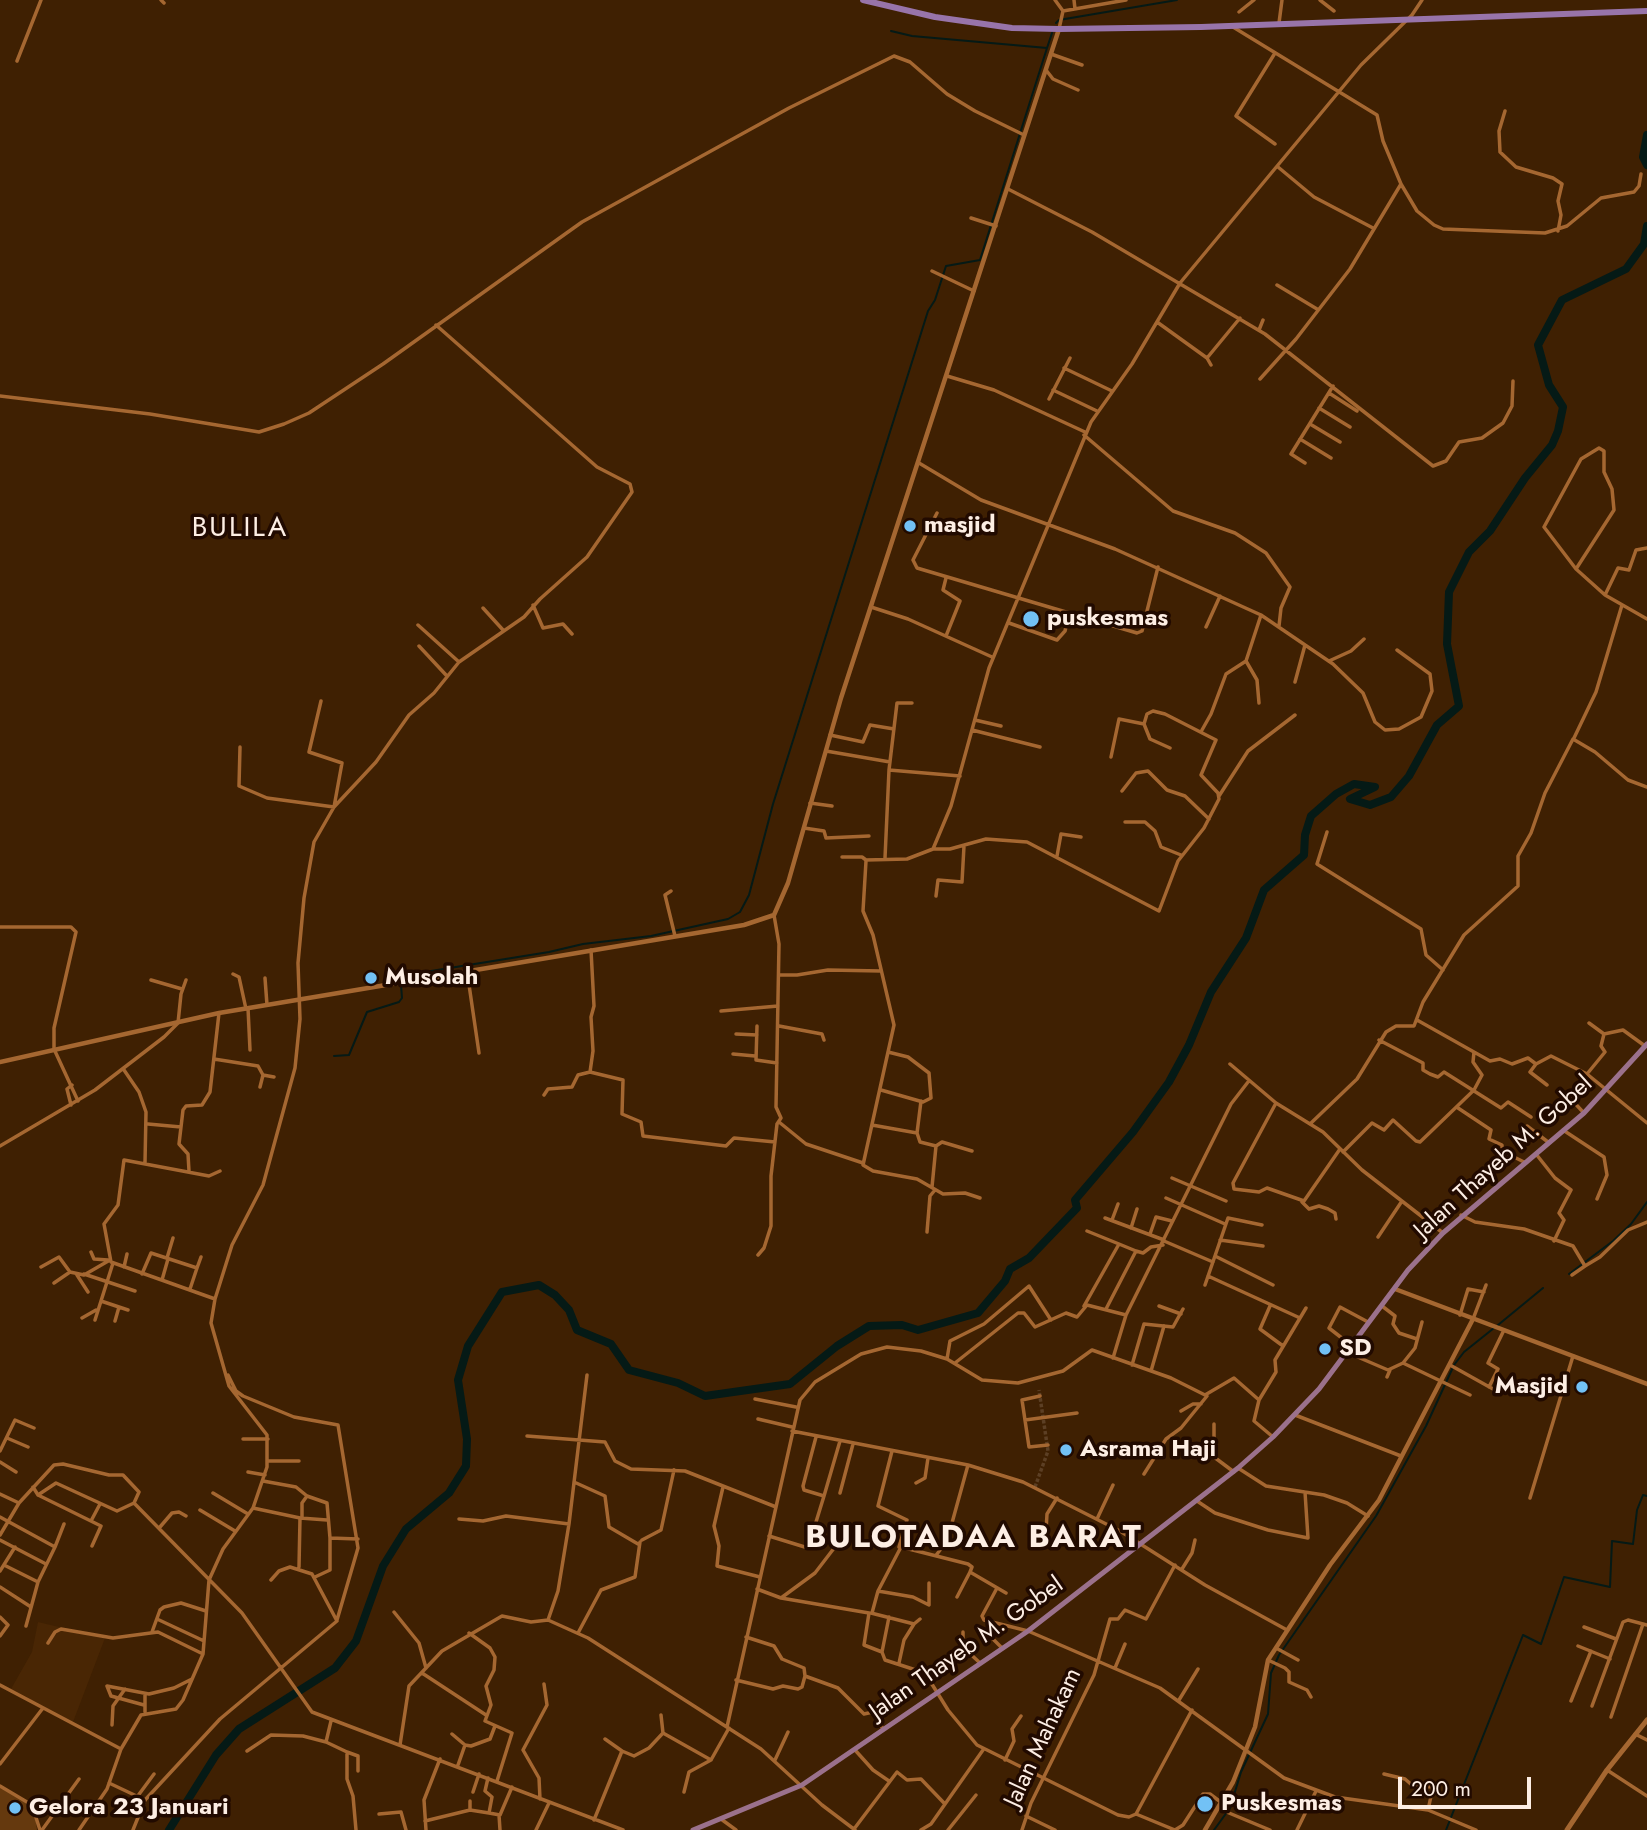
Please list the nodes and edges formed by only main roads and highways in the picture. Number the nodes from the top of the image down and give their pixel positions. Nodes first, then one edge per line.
1 (863, 0) edge
2 (1647, 11) edge
3 (1646, 1045) edge
4 (1647, 1720) edge
5 (693, 1830) edge
6 (1567, 1830) edge

1 - 2 highway
3 - 5 main road, Jalan Thayeb M. Gobel
4 - 6 main road

